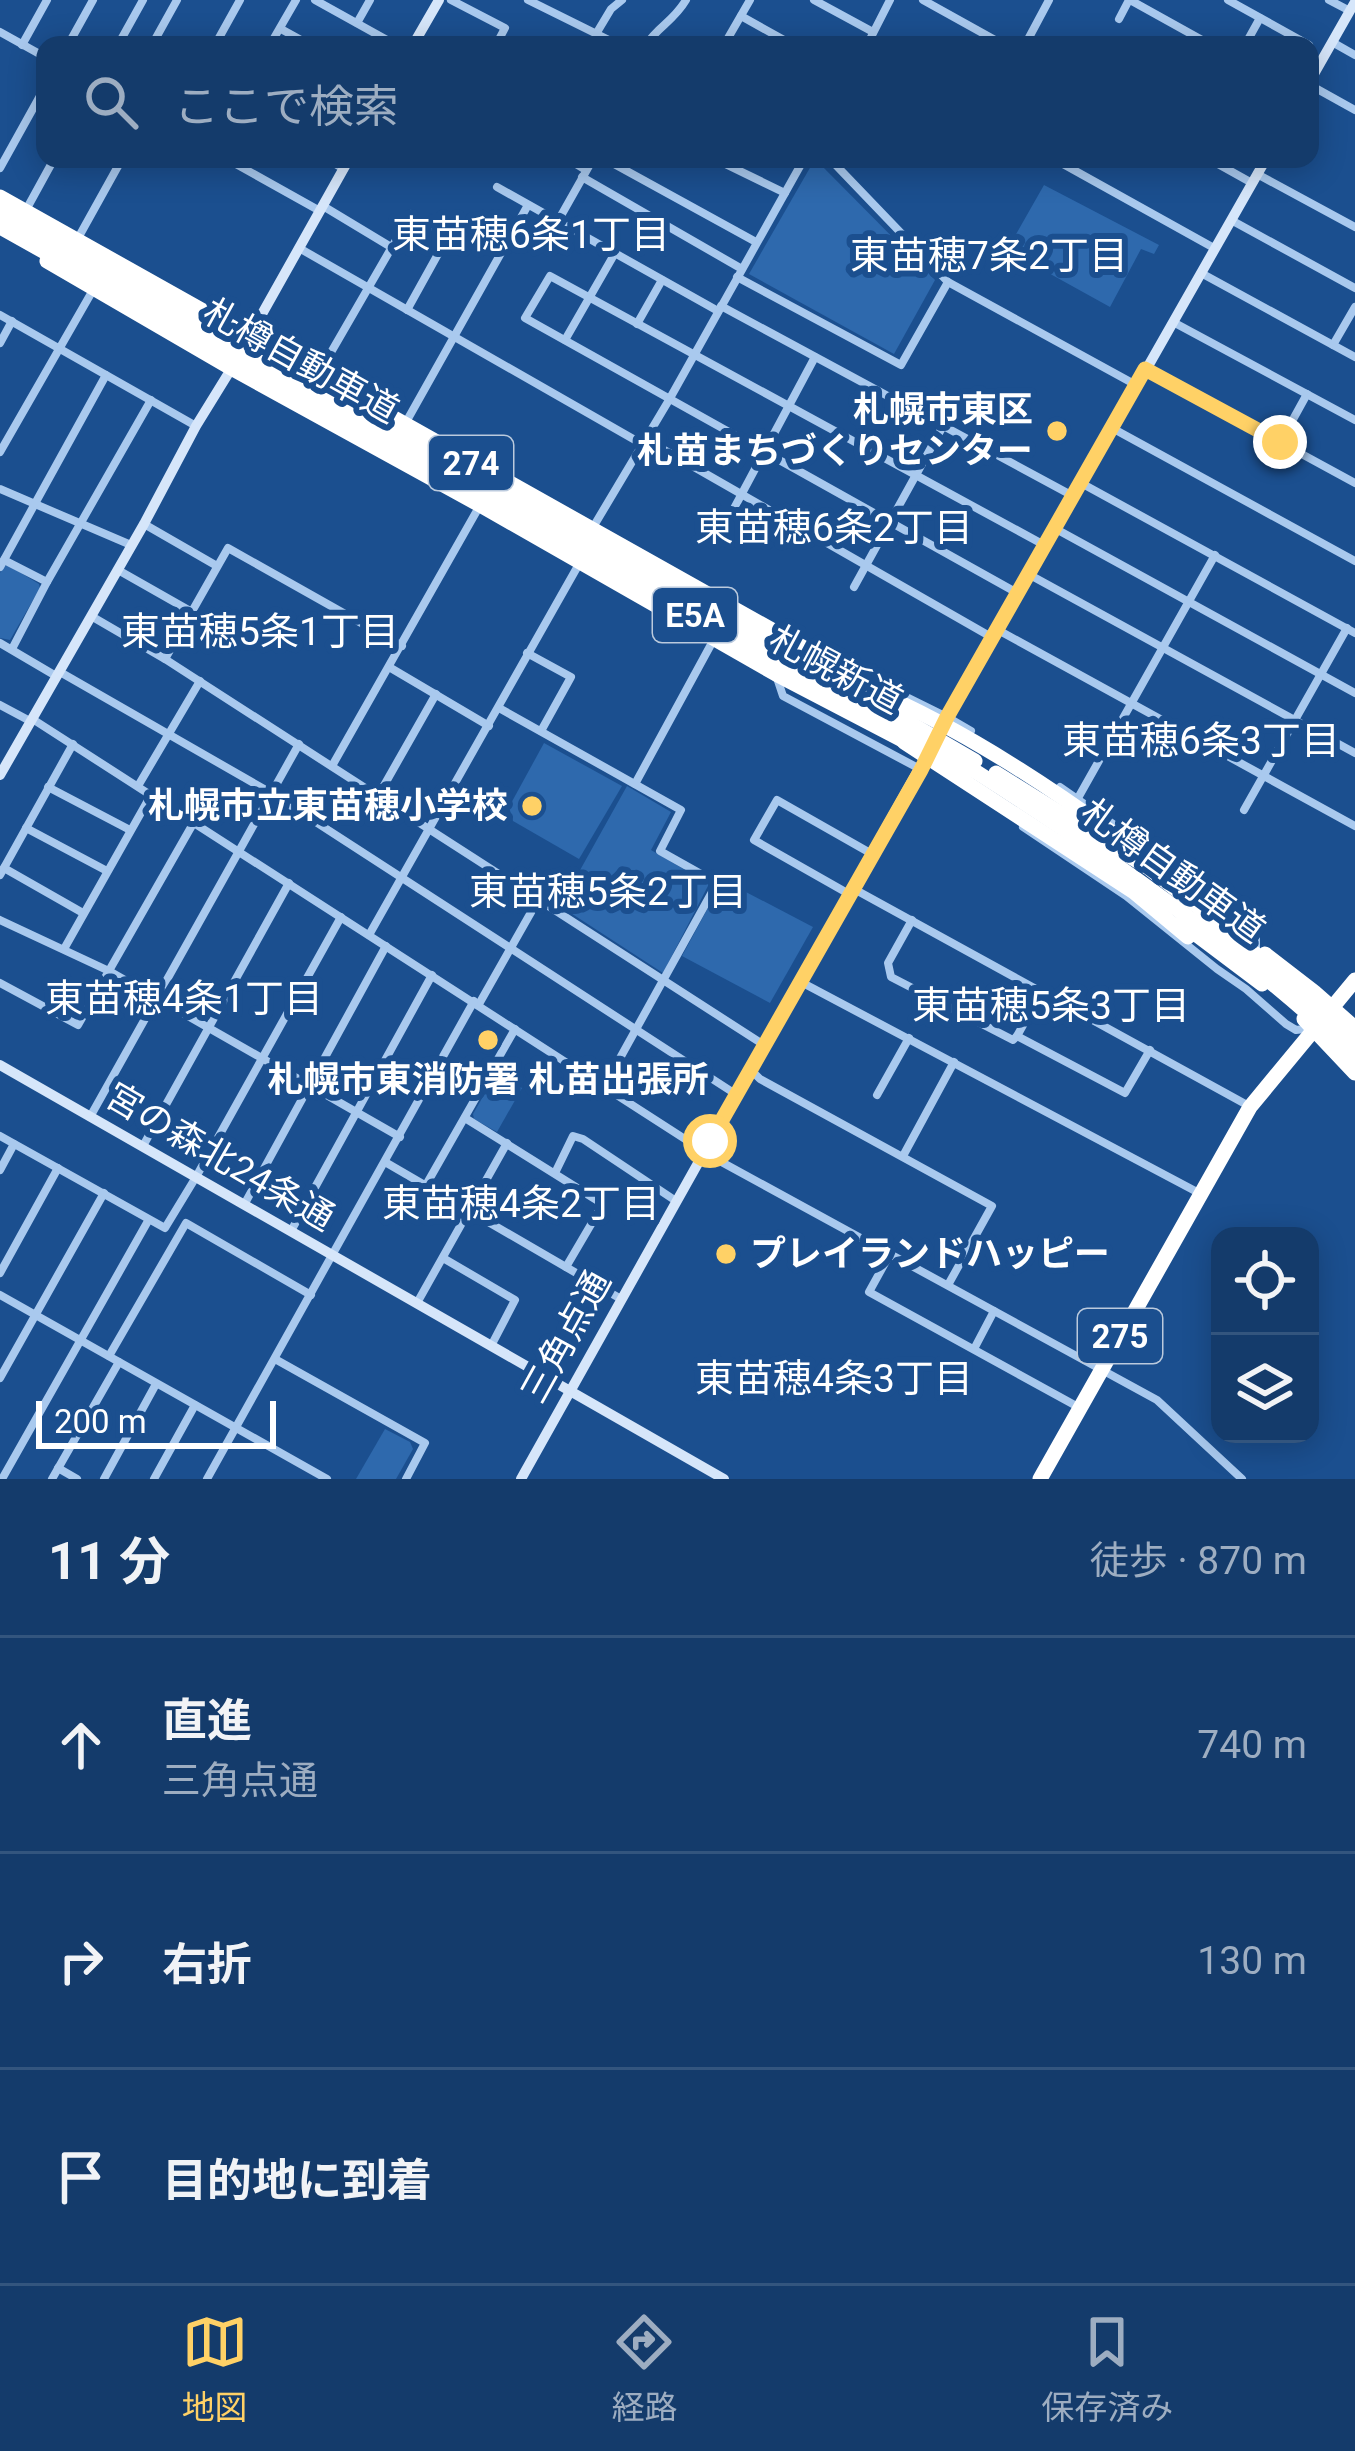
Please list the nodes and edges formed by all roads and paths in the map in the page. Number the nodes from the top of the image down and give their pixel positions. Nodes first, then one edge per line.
1 (47, 0) edge
2 (93, 0) edge
3 (143, 0) edge
4 (177, 0) edge
5 (240, 0) edge
6 (296, 0) edge
7 (315, 0) edge
8 (370, 0) edge
9 (439, 0) edge
10 (451, 0) edge
11 (528, 0) edge
12 (622, 0) edge
13 (686, 0) edge
14 (750, 0) edge
15 (814, 0) edge
16 (890, 0) edge
17 (923, 0) edge
18 (1030, 0) edge
19 (1130, 0) edge
20 (1228, 0) edge
21 (1329, 0) edge
22 (1047, 4) edge
23 (1352, 7) edge
24 (741, 16) junction
25 (1260, 18) junction
26 (1119, 19) dead end
27 (357, 23) junction
28 (281, 28) junction
29 (0, 32) edge
30 (873, 32) junction
31 (596, 34) junction
32 (73, 36) edge
33 (123, 36) edge
34 (157, 36) edge
35 (220, 36) edge
36 (276, 36) edge
37 (295, 36) edge
38 (380, 36) edge
39 (418, 36) edge
40 (501, 36) edge
41 (600, 36) edge
42 (652, 36) edge
43 (729, 36) edge
44 (777, 36) edge
45 (871, 36) edge
46 (980, 36) edge
47 (1030, 36) edge
48 (1195, 36) edge
49 (1250, 36) edge
50 (1293, 36) edge
51 (22, 45) junction
52 (1319, 46) edge
53 (1329, 48) junction
54 (36, 52) edge
55 (1355, 56) edge
56 (1319, 66) edge
57 (1319, 88) edge
58 (36, 103) edge
59 (1355, 110) edge
60 (49, 168) edge
61 (117, 168) edge
62 (244, 168) edge
63 (345, 168) edge
64 (578, 168) edge
65 (587, 168) edge
66 (621, 168) edge
67 (734, 168) edge
68 (799, 168) edge
69 (839, 168) edge
70 (1070, 168) edge
71 (1231, 168) edge
72 (1261, 168) edge
73 (0, 169) edge
74 (584, 173) junction
75 (1255, 178) junction
76 (497, 188) dead end
77 (785, 193) junction
78 (0, 197) edge
79 (528, 205) junction
80 (321, 209) junction
81 (25, 211) junction
82 (0, 212) edge
83 (458, 218) dead end
84 (1231, 220) junction
85 (558, 221) junction
86 (1355, 227) edge
87 (0, 230) edge
88 (447, 236) junction
89 (77, 240) junction
90 (756, 243) junction
91 (392, 247) junction
92 (299, 248) junction
93 (1214, 248) junction
94 (615, 253) junction
95 (739, 273) junction
96 (1201, 273) junction
97 (662, 280) junction
98 (948, 282) junction
99 (368, 287) junction
100 (1355, 288) edge
101 (94, 289) junction
102 (590, 297) junction
103 (1355, 307) edge
104 (719, 309) junction
105 (407, 310) junction
106 (0, 315) edge
107 (12, 321) junction
108 (1174, 322) junction
109 (637, 324) junction
110 (250, 337) junction
111 (453, 337) junction
112 (565, 341) junction
113 (0, 343) edge
114 (1333, 345) junction
115 (59, 348) junction
116 (694, 355) junction
117 (815, 357) junction
118 (1355, 357) edge
119 (326, 361) dead end
120 (231, 368) junction
121 (1145, 369) junction
122 (106, 375) junction
123 (1136, 385) junction
124 (1307, 394) junction
125 (151, 400) junction
126 (669, 400) junction
127 (788, 407) junction
128 (1355, 419) edge
129 (404, 425) junction
130 (196, 426) junction
131 (943, 426) junction
132 (1112, 428) junction
133 (644, 442) junction
134 (1280, 442) junction
135 (0, 452) edge
136 (764, 453) junction
137 (916, 475) junction
138 (1081, 483) junction
139 (1355, 483) edge
140 (0, 489) edge
141 (741, 494) junction
142 (1074, 496) junction
143 (34, 504) junction
144 (480, 505) junction
145 (730, 514) dead end
146 (81, 524) junction
147 (144, 524) junction
148 (890, 524) junction
149 (1056, 529) junction
150 (591, 531) junction
151 (131, 545) junction
152 (1046, 546) junction
153 (1215, 556) junction
154 (1355, 561) edge
155 (2, 563) edge
156 (579, 564) junction
157 (217, 566) junction
158 (867, 566) junction
159 (118, 570) junction
160 (1030, 575) junction
161 (47, 582) junction
162 (854, 587) dead end
163 (1019, 594) junction
164 (1189, 602) junction
165 (192, 612) junction
166 (92, 616) junction
167 (1351, 631) edge
168 (996, 634) junction
169 (715, 638) junction
170 (0, 643) edge
171 (402, 646) junction
172 (1163, 648) junction
173 (12, 650) junction
174 (526, 653) junction
175 (166, 659) junction
176 (803, 661) junction
177 (389, 667) junction
178 (59, 674) junction
179 (776, 674) junction
180 (1320, 674) junction
181 (200, 681) junction
182 (1355, 693) edge
183 (436, 694) junction
184 (1132, 704) junction
185 (0, 705) edge
186 (499, 708) junction
187 (947, 717) junction
188 (1294, 720) junction
189 (33, 721) junction
190 (489, 726) junction
191 (541, 731) junction
192 (171, 733) junction
193 (938, 735) junction
194 (73, 744) junction
195 (299, 744) junction
196 (928, 753) junction
197 (1355, 753) edge
198 (332, 766) junction
199 (921, 770) junction
200 (0, 775) edge
201 (1263, 776) junction
202 (635, 784) junction
203 (138, 786) junction
204 (48, 787) junction
205 (271, 793) junction
206 (151, 795) junction
207 (378, 796) junction
208 (1078, 798) junction
209 (1012, 802) junction
210 (1244, 810) dead end
211 (194, 822) junction
212 (1355, 826) edge
213 (26, 828) junction
214 (130, 830) junction
215 (428, 830) junction
216 (239, 851) junction
217 (872, 854) junction
218 (2, 871) edge
219 (107, 871) junction
220 (401, 876) junction
221 (289, 884) junction
222 (852, 891) junction
223 (538, 900) junction
224 (83, 914) junction
225 (340, 917) junction
226 (0, 920) edge
227 (912, 920) junction
228 (1231, 931) junction
229 (369, 935) junction
230 (386, 946) junction
231 (512, 948) junction
232 (1256, 948) junction
233 (64, 949) junction
234 (110, 971) junction
235 (432, 975) junction
236 (1355, 980) edge
237 (664, 981) junction
238 (801, 982) junction
239 (0, 983) edge
240 (1268, 988) junction
241 (1042, 991) junction
242 (156, 997) junction
243 (476, 1002) junction
244 (1332, 1007) junction
245 (207, 1027) junction
246 (1314, 1028) junction
247 (1355, 1028) edge
248 (515, 1029) junction
249 (636, 1029) junction
250 (1018, 1036) junction
251 (909, 1038) junction
252 (1355, 1040) edge
253 (765, 1046) junction
254 (1150, 1050) junction
255 (1355, 1056) edge
256 (261, 1058) junction
257 (954, 1062) junction
258 (0, 1065) edge
259 (751, 1070) junction
260 (1355, 1073) edge
261 (311, 1086) junction
262 (604, 1088) junction
263 (878, 1095) dead end
264 (737, 1096) junction
265 (1250, 1107) junction
266 (357, 1112) junction
267 (90, 1117) junction
268 (465, 1118) junction
269 (0, 1136) edge
270 (400, 1137) junction
271 (507, 1143) junction
272 (14, 1144) junction
273 (142, 1146) junction
274 (705, 1151) junction
275 (903, 1156) junction
276 (386, 1162) junction
277 (58, 1168) junction
278 (0, 1170) edge
279 (554, 1173) junction
280 (196, 1177) junction
281 (426, 1185) junction
282 (104, 1193) junction
283 (1200, 1194) junction
284 (676, 1201) junction
285 (244, 1205) junction
286 (469, 1210) junction
287 (148, 1221) junction
288 (290, 1231) junction
289 (890, 1254) junction
290 (333, 1256) junction
291 (443, 1258) junction
292 (566, 1267) junction
293 (0, 1273) edge
294 (948, 1286) junction
295 (0, 1295) edge
296 (311, 1295) junction
297 (621, 1299) junction
298 (417, 1303) junction
299 (994, 1311) junction
300 (36, 1316) junction
301 (81, 1341) junction
302 (491, 1346) junction
303 (974, 1349) junction
304 (109, 1356) junction
305 (275, 1359) junction
306 (119, 1363) junction
307 (1102, 1370) junction
308 (0, 1378) edge
309 (157, 1384) junction
310 (571, 1391) junction
311 (195, 1405) junction
312 (1080, 1408) junction
313 (236, 1428) junction
314 (58, 1468) junction
315 (2, 1479) edge
316 (52, 1479) edge
317 (76, 1479) edge
318 (104, 1479) edge
319 (154, 1479) edge
320 (207, 1479) edge
321 (327, 1479) edge
322 (406, 1479) edge
323 (521, 1479) edge
324 (724, 1479) edge
325 (1040, 1479) edge
326 (1242, 1479) edge

1 - 51 street
2 - 32 street
3 - 33 street
4 - 34 street
5 - 35 street
6 - 28 street
7 - 27 street
8 - 27 street
9 - 39 street
10 - 40 street
11 - 31 street
12 - 31 street
13 - 42 street
14 - 24 street
15 - 30 street
16 - 30 street
17 - 46 street
18 - 22 street
19 - 26 street
19 - 48 street
20 - 25 street
21 - 23 street
22 - 47 street
23 - 53 street
24 - 43 street
24 - 44 street
25 - 49 street
25 - 50 street
27 - 38 street
28 - 36 street
28 - 37 street
29 - 51 street
30 - 45 street
31 - 41 street
51 - 54 street
52 - 53 street
53 - 55 street
53 - 56 street
57 - 59 street
58 - 73 street
60 - 81 street
61 - 89 street
62 - 80 street
63 - 80 street
64 - 74 street
65 - 74 street
66 - 90 street
67 - 77 street
68 - 77 street
69 - 98 street
70 - 93 street
71 - 75 street
72 - 75 street, 三角点通
74 - 85 street
74 - 95 street
75 - 84 street, 三角点通
75 - 86 street
76 - 79 street
77 - 90 street
78 - 81 highway, 札幌新道 / 274
79 - 85 street
79 - 111 street
80 - 91 street
80 - 92 street
81 - 89 highway, 札幌新道 / 274
82 - 176 highway, 札樽自動車道 / E5A, bridge
83 - 88 street
84 - 93 street, 三角点通
84 - 100 street
85 - 94 street
87 - 101 highway, 札幌新道 / 274
87 - 176 highway, 札樽自動車道 / E5A, bridge
88 - 91 street
88 - 105 street
89 - 110 highway, 札幌新道 / 274
90 - 95 street
91 - 99 street
92 - 99 street
92 - 110 street
93 - 96 street, 三角点通
94 - 97 street
94 - 102 street
95 - 98 street
95 - 104 street
96 - 108 street, 三角点通
96 - 114 street
97 - 104 street
97 - 109 street
98 - 123 street
99 - 105 street
99 - 119 street
101 - 115 street
101 - 120 highway, 札幌新道 / 274
102 - 109 street
102 - 112 street
102 - 112 street
103 - 114 street
104 - 116 street
104 - 117 street
105 - 111 street
106 - 107 street
107 - 113 street
107 - 115 street
108 - 121 street, 三角点通
108 - 124 street
109 - 116 street
110 - 120 street
110 - 129 highway, 札幌新道 / 274
111 - 129 street
111 - 133 street
112 - 126 street
114 - 118 street
115 - 122 street
115 - 135 street
116 - 126 street
116 - 127 street
117 - 127 street
117 - 131 street
120 - 130 street
120 - 144 highway, 札幌新道 / 274
121 - 123 street, 三角点通
121 - 134 street
122 - 125 street
122 - 143 street
123 - 132 street, 三角点通
124 - 128 street
124 - 134 street
125 - 130 street
125 - 146 street
126 - 133 street
126 - 136 street
127 - 136 street
127 - 137 street
129 - 150 highway, 札幌新道 / 274
130 - 147 street
131 - 137 street
131 - 142 street
132 - 138 street, 三角点通
132 - 154 street
133 - 141 street
133 - 150 street
134 - 139 street
136 - 141 street
136 - 148 street
137 - 148 street
137 - 152 street
138 - 142 street, 三角点通
138 - 153 street
140 - 143 street
141 - 145 street
141 - 158 street
142 - 149 street, 三角点通
143 - 146 street
143 - 155 street
144 - 156 highway, 札幌新道 / 274
144 - 171 street
146 - 151 street
146 - 161 street
147 - 151 street
147 - 157 street
148 - 158 street
148 - 163 street
149 - 152 street, 三角点通
149 - 164 street
150 - 176 highway, 札幌新道 / 274
151 - 159 street
152 - 160 street, 三角点通
153 - 164 street
153 - 167 street
155 - 161 street
156 - 169 highway, 札幌新道 / 274
156 - 174 street
157 - 165 street
157 - 171 street
158 - 162 street
158 - 168 street
159 - 165 street
159 - 166 street
160 - 163 street, 三角点通
160 - 172 street
161 - 173 street
163 - 168 street, 三角点通
164 - 172 street
164 - 180 street
165 - 175 street
166 - 175 street
166 - 178 street
167 - 180 street
168 - 184 street
168 - 187 street, 三角点通
169 - 179 highway, 札幌新道 / 274
169 - 202 street
170 - 173 street
171 - 177 street
172 - 184 street
172 - 188 street
173 - 178 street
174 - 186 street
174 - 191 street
175 - 181 street
176 - 187 street
176 - 193 highway, 札幌新道 / 274
176 - 228 highway, bridge
176 - 240 highway, bridge
176 - 252 highway, 札樽自動車道 / E5A, bridge
176 - 255 highway, 札樽自動車道 / E5A, bridge
177 - 183 street
177 - 198 street
178 - 189 street
178 - 192 street
179 - 196 highway, 札幌新道 / 274
179 - 199 street
180 - 182 street
180 - 188 street
181 - 192 street
181 - 195 street
183 - 190 street
183 - 207 street
184 - 201 street
184 - 208 street
185 - 189 street
186 - 190 street
186 - 191 street
187 - 193 street, 三角点通
187 - 208 street
188 - 197 street
188 - 201 street
189 - 194 street
189 - 200 street
190 - 215 street
191 - 202 street
192 - 203 street
192 - 205 street
193 - 196 street, 三角点通
193 - 228 highway, 札幌新道 / 274
194 - 203 street
194 - 204 street
195 - 198 street
195 - 205 street
196 - 199 street, 三角点通
196 - 209 highway, 札幌新道 / 274
198 - 207 street
199 - 217 street, 三角点通
201 - 210 street
201 - 212 street
202 - 237 street
203 - 206 street
204 - 213 street
204 - 214 street
205 - 216 street
205 - 220 street
206 - 211 street
206 - 214 street
207 - 215 street
208 - 232 street
209 - 240 highway, 札幌新道 / 274
209 - 246 street
211 - 216 street
211 - 234 street
213 - 218 street
213 - 219 street
214 - 219 street
215 - 220 street
215 - 223 street
216 - 221 street
216 - 242 street
217 - 222 street, 三角点通
217 - 222 street
218 - 224 street
219 - 224 street
220 - 229 street
220 - 231 street
221 - 225 street
221 - 245 street
222 - 227 street
222 - 238 street, 三角点通
223 - 231 street
223 - 237 street
224 - 233 street
225 - 229 street
225 - 256 street
226 - 233 street
227 - 241 street
227 - 250 street
228 - 232 highway, 札幌新道 / 274
229 - 230 street
230 - 235 street
230 - 261 street
231 - 243 street
231 - 249 street
232 - 244 highway, 札幌新道 / 274
233 - 234 street
234 - 239 street
234 - 242 street
235 - 243 street
235 - 266 street
236 - 244 highway, 275
237 - 249 street
237 - 253 street
238 - 251 street
238 - 253 street, 三角点通
240 - 246 highway, 札幌新道 / 274
241 - 250 street
241 - 254 street
242 - 245 street
242 - 267 street
243 - 248 street
243 - 270 street
244 - 246 highway, 275
244 - 247 highway, 札幌新道 / 274
245 - 256 street
245 - 273 street
246 - 260 highway, 札幌新道 / 274
246 - 265 highway, 275
248 - 262 street
248 - 268 street
249 - 262 street
249 - 264 street
250 - 254 street
251 - 257 street
251 - 263 street
253 - 259 street, 三角点通
254 - 265 street
256 - 261 street
256 - 280 street
257 - 275 street
257 - 283 street
258 - 267 street, 宮の森北24条通
259 - 264 street, 三角点通
259 - 275 street
261 - 266 street
261 - 285 street
262 - 274 street
264 - 274 street, 三角点通
265 - 283 highway, 275
266 - 270 street
266 - 288 street
267 - 273 street, 宮の森北24条通
268 - 271 street
268 - 281 street
269 - 272 street
270 - 276 street
271 - 279 street
271 - 286 street
272 - 277 street
272 - 278 street
273 - 280 street, 宮の森北24条通
274 - 284 street, 三角点通
274 - 289 street
275 - 294 street
276 - 281 street
276 - 290 street
277 - 282 street
277 - 293 street
279 - 284 street
279 - 292 street
280 - 285 street, 宮の森北24条通
280 - 287 street
281 - 286 street
282 - 287 street
282 - 300 street
283 - 307 highway, 275
284 - 297 street, 三角点通
285 - 288 street, 宮の森北24条通
286 - 291 street
286 - 292 street
287 - 301 street
288 - 290 street, 宮の森北24条通
289 - 294 street
289 - 303 street
290 - 296 street
290 - 298 street, 宮の森北24条通
291 - 298 street
291 - 302 street
292 - 297 street
294 - 299 street
295 - 300 street
296 - 304 street
296 - 305 street
297 - 310 street, 三角点通
298 - 302 street, 宮の森北24条通
299 - 303 street
299 - 307 street
300 - 301 street
300 - 308 street
301 - 304 street
301 - 315 street
302 - 310 street, 宮の森北24条通
303 - 312 street
304 - 306 street
305 - 313 street
305 - 322 street
306 - 309 street
306 - 314 street
307 - 312 highway, 275
307 - 326 street
309 - 311 street
309 - 318 street
310 - 323 street, 三角点通
310 - 324 street, 宮の森北24条通
311 - 313 street
311 - 319 street
312 - 325 highway, 275
313 - 320 street
313 - 321 street
314 - 316 street
314 - 317 street

